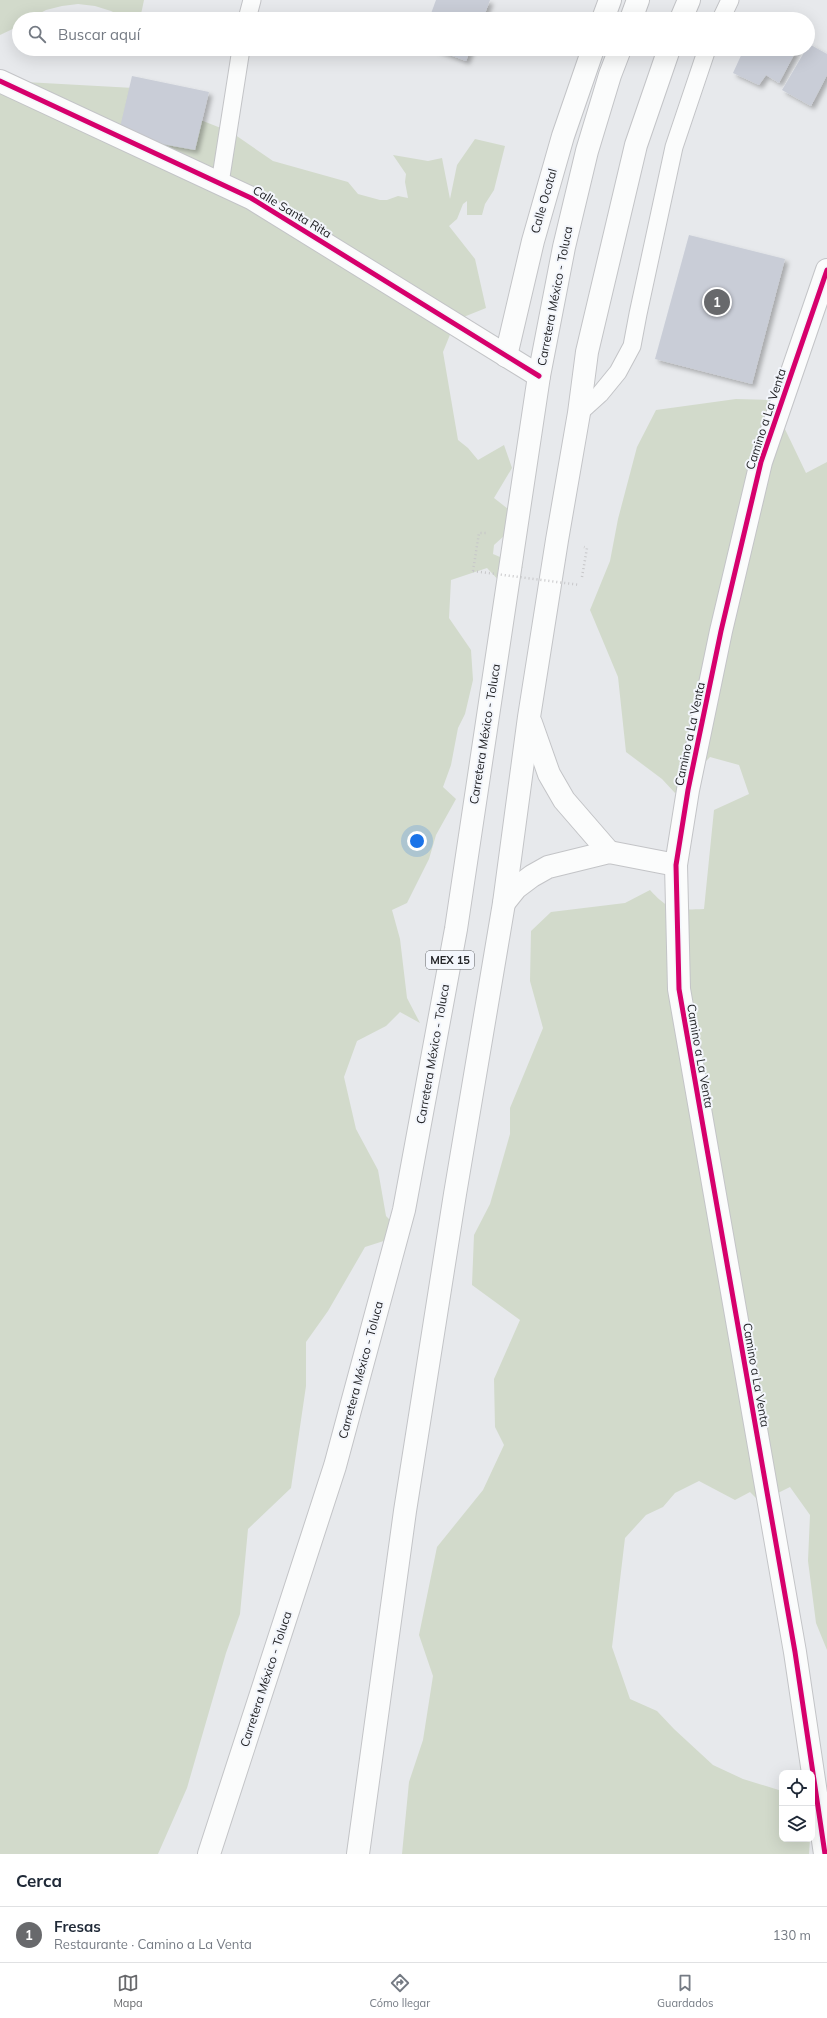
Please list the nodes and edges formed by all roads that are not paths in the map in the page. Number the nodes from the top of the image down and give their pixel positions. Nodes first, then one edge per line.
1 (252, 0) edge
2 (610, 0) edge
3 (638, 0) edge
4 (689, 0) edge
5 (730, 0) edge
6 (249, 12) edge
7 (606, 12) edge
8 (634, 12) edge
9 (684, 12) edge
10 (724, 12) edge
11 (240, 56) edge
12 (591, 56) edge
13 (617, 56) edge
14 (667, 56) edge
15 (705, 56) edge
16 (0, 81) edge
17 (220, 183) junction
18 (827, 270) edge
19 (506, 356) junction
20 (539, 376) junction
21 (579, 414) junction
22 (529, 718) junction
23 (609, 852) junction
24 (676, 865) junction
25 (504, 903) junction
26 (209, 1854) edge
27 (358, 1854) edge
28 (825, 1854) edge

1 - 6 lane
2 - 7 main road
3 - 8 main road
4 - 9 main road
5 - 10 lane
11 - 17 lane
12 - 19 main road, Calle Ocotal
13 - 20 main road, Carretera México - Toluca / MEX 15
14 - 21 main road
15 - 21 lane
16 - 17 main road, Calle Santa Rita
17 - 19 main road, Calle Santa Rita
18 - 24 main road, Camino a La Venta
19 - 20 main road, Calle Santa Rita
20 - 26 main road, Carretera México - Toluca / MEX 15
21 - 22 main road
22 - 23 main road
22 - 25 main road
23 - 24 main road
23 - 25 main road
24 - 28 main road, Camino a La Venta
25 - 27 main road

